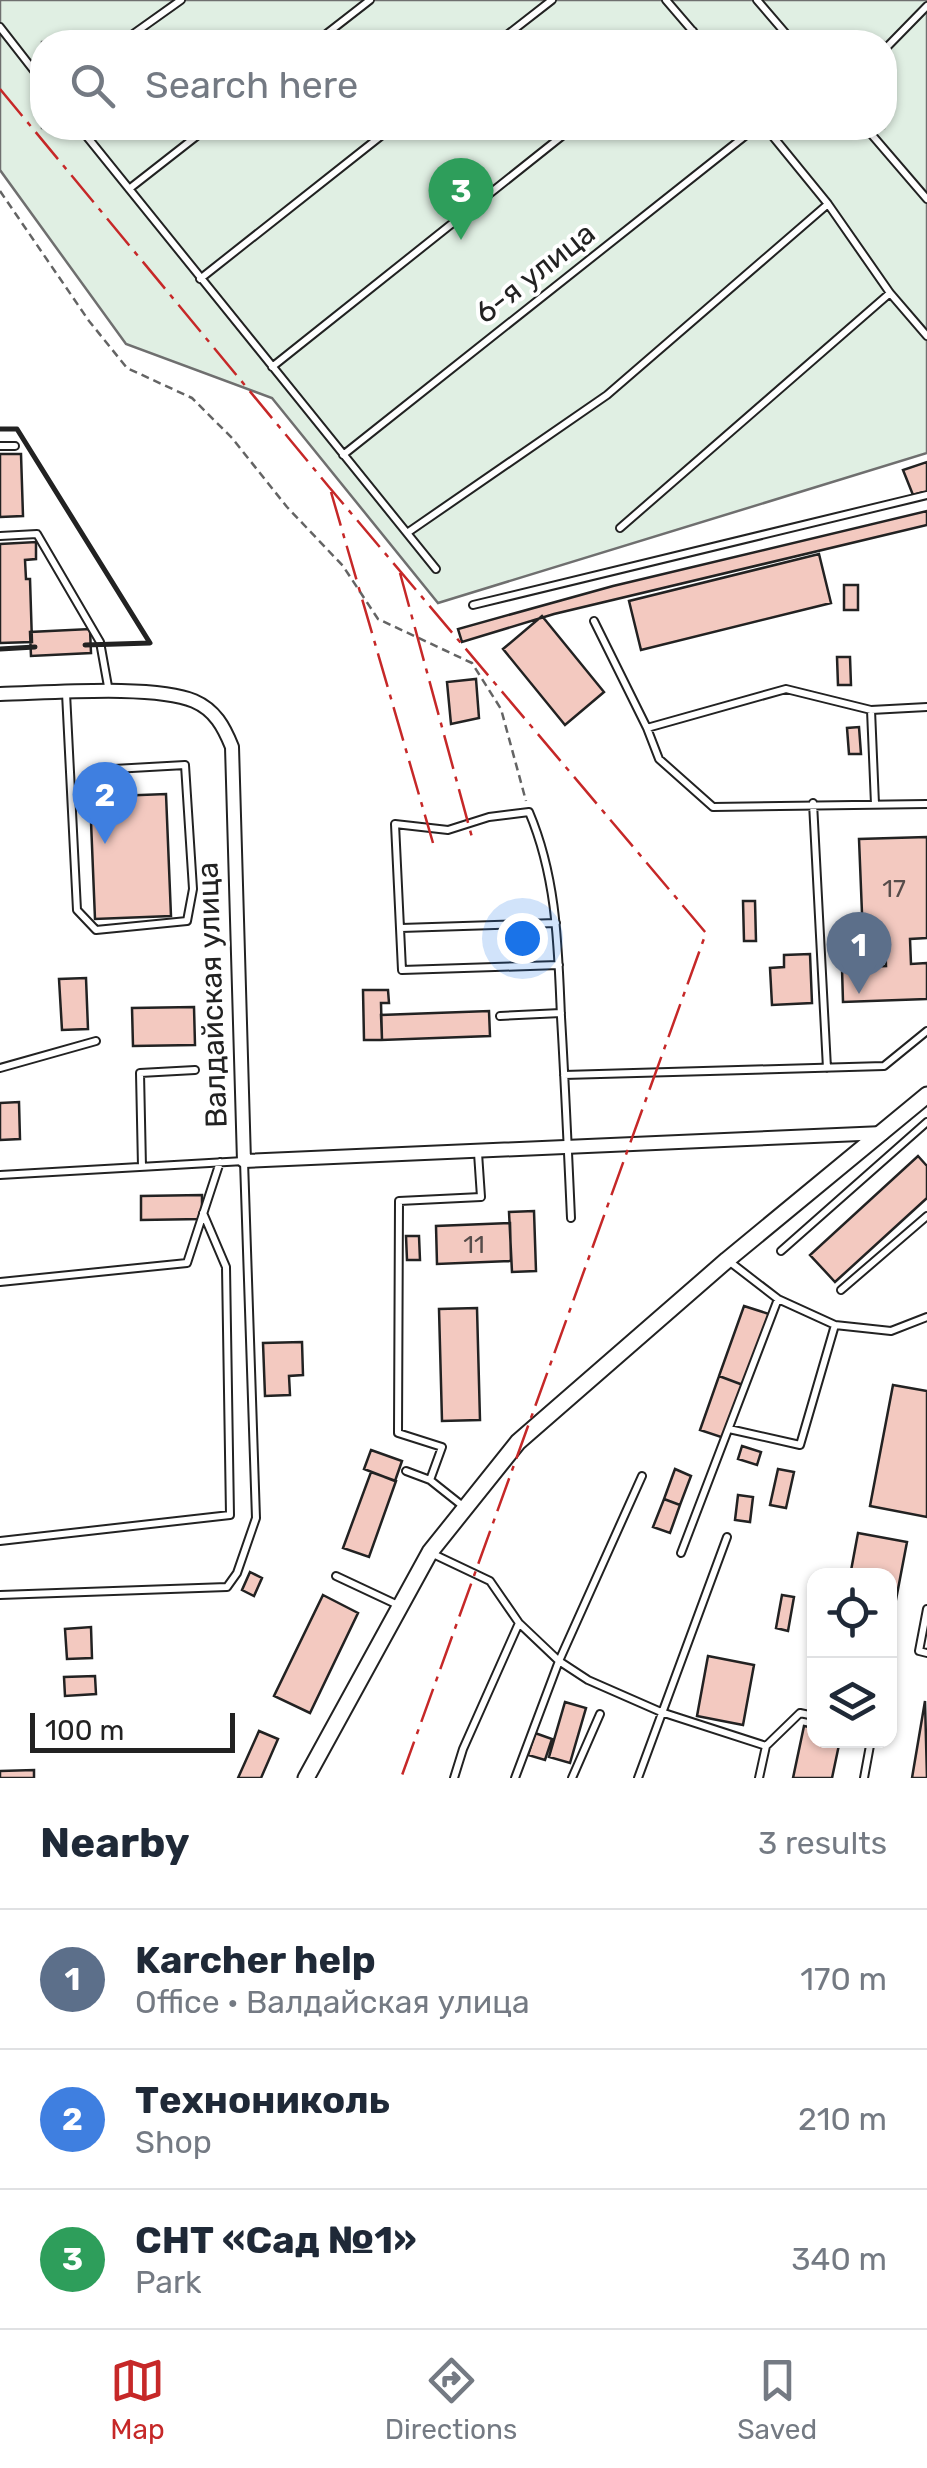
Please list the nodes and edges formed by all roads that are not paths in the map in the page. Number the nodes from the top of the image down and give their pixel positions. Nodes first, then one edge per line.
1 (181, 0) edge
2 (370, 0) edge
3 (552, 0) edge
4 (666, 0) edge
5 (757, 0) edge
6 (927, 6) edge
7 (0, 27) edge
8 (139, 30) edge
9 (331, 30) edge
10 (513, 30) edge
11 (692, 30) edge
12 (783, 30) edge
13 (897, 37) edge
14 (30, 65) edge
15 (90, 140) edge
16 (192, 140) edge
17 (376, 140) edge
18 (557, 140) edge
19 (740, 140) edge
20 (776, 140) edge
21 (876, 140) edge
22 (129, 189) junction
23 (926, 197) edge
24 (828, 204) junction
25 (200, 278) junction
26 (890, 293) junction
27 (927, 336) edge
28 (272, 367) junction
29 (0, 446) edge
30 (16, 446) dead end
31 (343, 454) junction
32 (927, 495) edge
33 (620, 528) dead end
34 (408, 534) junction
35 (0, 536) edge
36 (436, 568) dead end
37 (474, 605) dead end
38 (594, 621) dead end
39 (66, 693) junction
40 (110, 693) junction
41 (0, 694) edge
42 (927, 707) edge
43 (870, 710) junction
44 (647, 728) junction
45 (96, 770) dead end
46 (813, 804) junction
47 (875, 804) junction
48 (927, 804) edge
49 (556, 924) junction
50 (401, 928) junction
51 (558, 965) junction
52 (561, 1013) junction
53 (500, 1016) dead end
54 (927, 1031) edge
55 (96, 1041) dead end
56 (0, 1068) edge
57 (826, 1068) junction
58 (194, 1070) dead end
59 (564, 1075) junction
60 (927, 1096) edge
61 (912, 1109) junction
62 (926, 1124) edge
63 (883, 1133) junction
64 (568, 1147) junction
65 (478, 1152) junction
66 (244, 1161) junction
67 (220, 1162) junction
68 (142, 1167) junction
69 (0, 1176) edge
70 (204, 1213) junction
71 (927, 1216) edge
72 (571, 1218) dead end
73 (781, 1251) dead end
74 (728, 1260) junction
75 (0, 1282) edge
76 (841, 1290) dead end
77 (778, 1300) junction
78 (927, 1317) edge
79 (835, 1325) junction
80 (729, 1429) junction
81 (406, 1471) dead end
82 (642, 1476) dead end
83 (430, 1480) junction
84 (465, 1508) junction
85 (727, 1537) dead end
86 (0, 1541) edge
87 (430, 1552) junction
88 (682, 1552) dead end
89 (336, 1576) dead end
90 (0, 1594) edge
91 (401, 1607) junction
92 (927, 1610) edge
93 (519, 1624) junction
94 (927, 1653) edge
95 (559, 1662) junction
96 (661, 1712) junction
97 (600, 1714) dead end
98 (807, 1714) edge
99 (766, 1746) junction
100 (870, 1748) edge
101 (306, 1778) edge
102 (454, 1778) edge
103 (515, 1778) edge
104 (572, 1778) edge
105 (638, 1778) edge
106 (759, 1778) edge
107 (864, 1778) edge

1 - 8 lane
2 - 9 lane
3 - 10 lane
4 - 11 lane
5 - 12 lane
6 - 13 lane
7 - 14 lane
15 - 22 lane
16 - 22 lane
17 - 25 lane
18 - 28 lane
19 - 31 lane, 6-я улица
20 - 24 lane
21 - 23 lane
22 - 25 lane
24 - 26 lane
24 - 34 lane
25 - 28 lane
26 - 27 lane
26 - 33 lane
28 - 31 lane
29 - 30 lane
31 - 34 lane
32 - 37 lane
34 - 36 lane
35 - 40 lane
38 - 44 lane
39 - 40 street, Валдайская улица
39 - 41 street, Валдайская улица
39 - 45 lane
40 - 66 street, Валдайская улица
42 - 43 lane
43 - 44 lane
43 - 47 lane
44 - 46 lane
46 - 47 lane
46 - 57 lane
47 - 48 lane
49 - 50 lane
49 - 50 lane
49 - 51 lane
50 - 51 lane
51 - 52 lane
52 - 53 lane
52 - 59 lane
54 - 57 lane
55 - 56 lane
57 - 59 lane
58 - 68 lane
59 - 64 lane
60 - 61 street
61 - 62 lane
61 - 63 street
62 - 73 lane
63 - 64 street, Валдайская улица
63 - 74 street
64 - 65 street, Валдайская улица
64 - 72 lane
65 - 66 street, Валдайская улица
65 - 83 lane
66 - 67 lane
66 - 90 lane
67 - 68 lane
67 - 70 lane
68 - 69 lane
70 - 75 lane
70 - 86 lane
71 - 76 lane
74 - 77 lane
74 - 84 street
77 - 79 lane
77 - 80 lane
78 - 79 lane
79 - 80 lane
80 - 88 lane
81 - 83 lane
82 - 95 lane
83 - 84 lane
84 - 87 street
85 - 96 lane
87 - 91 street
87 - 93 lane
89 - 91 lane
91 - 101 street
92 - 94 lane
93 - 95 lane
93 - 102 lane
95 - 96 lane
95 - 103 lane
96 - 99 lane
96 - 105 lane
97 - 104 lane
98 - 99 lane
99 - 106 lane
100 - 107 lane

